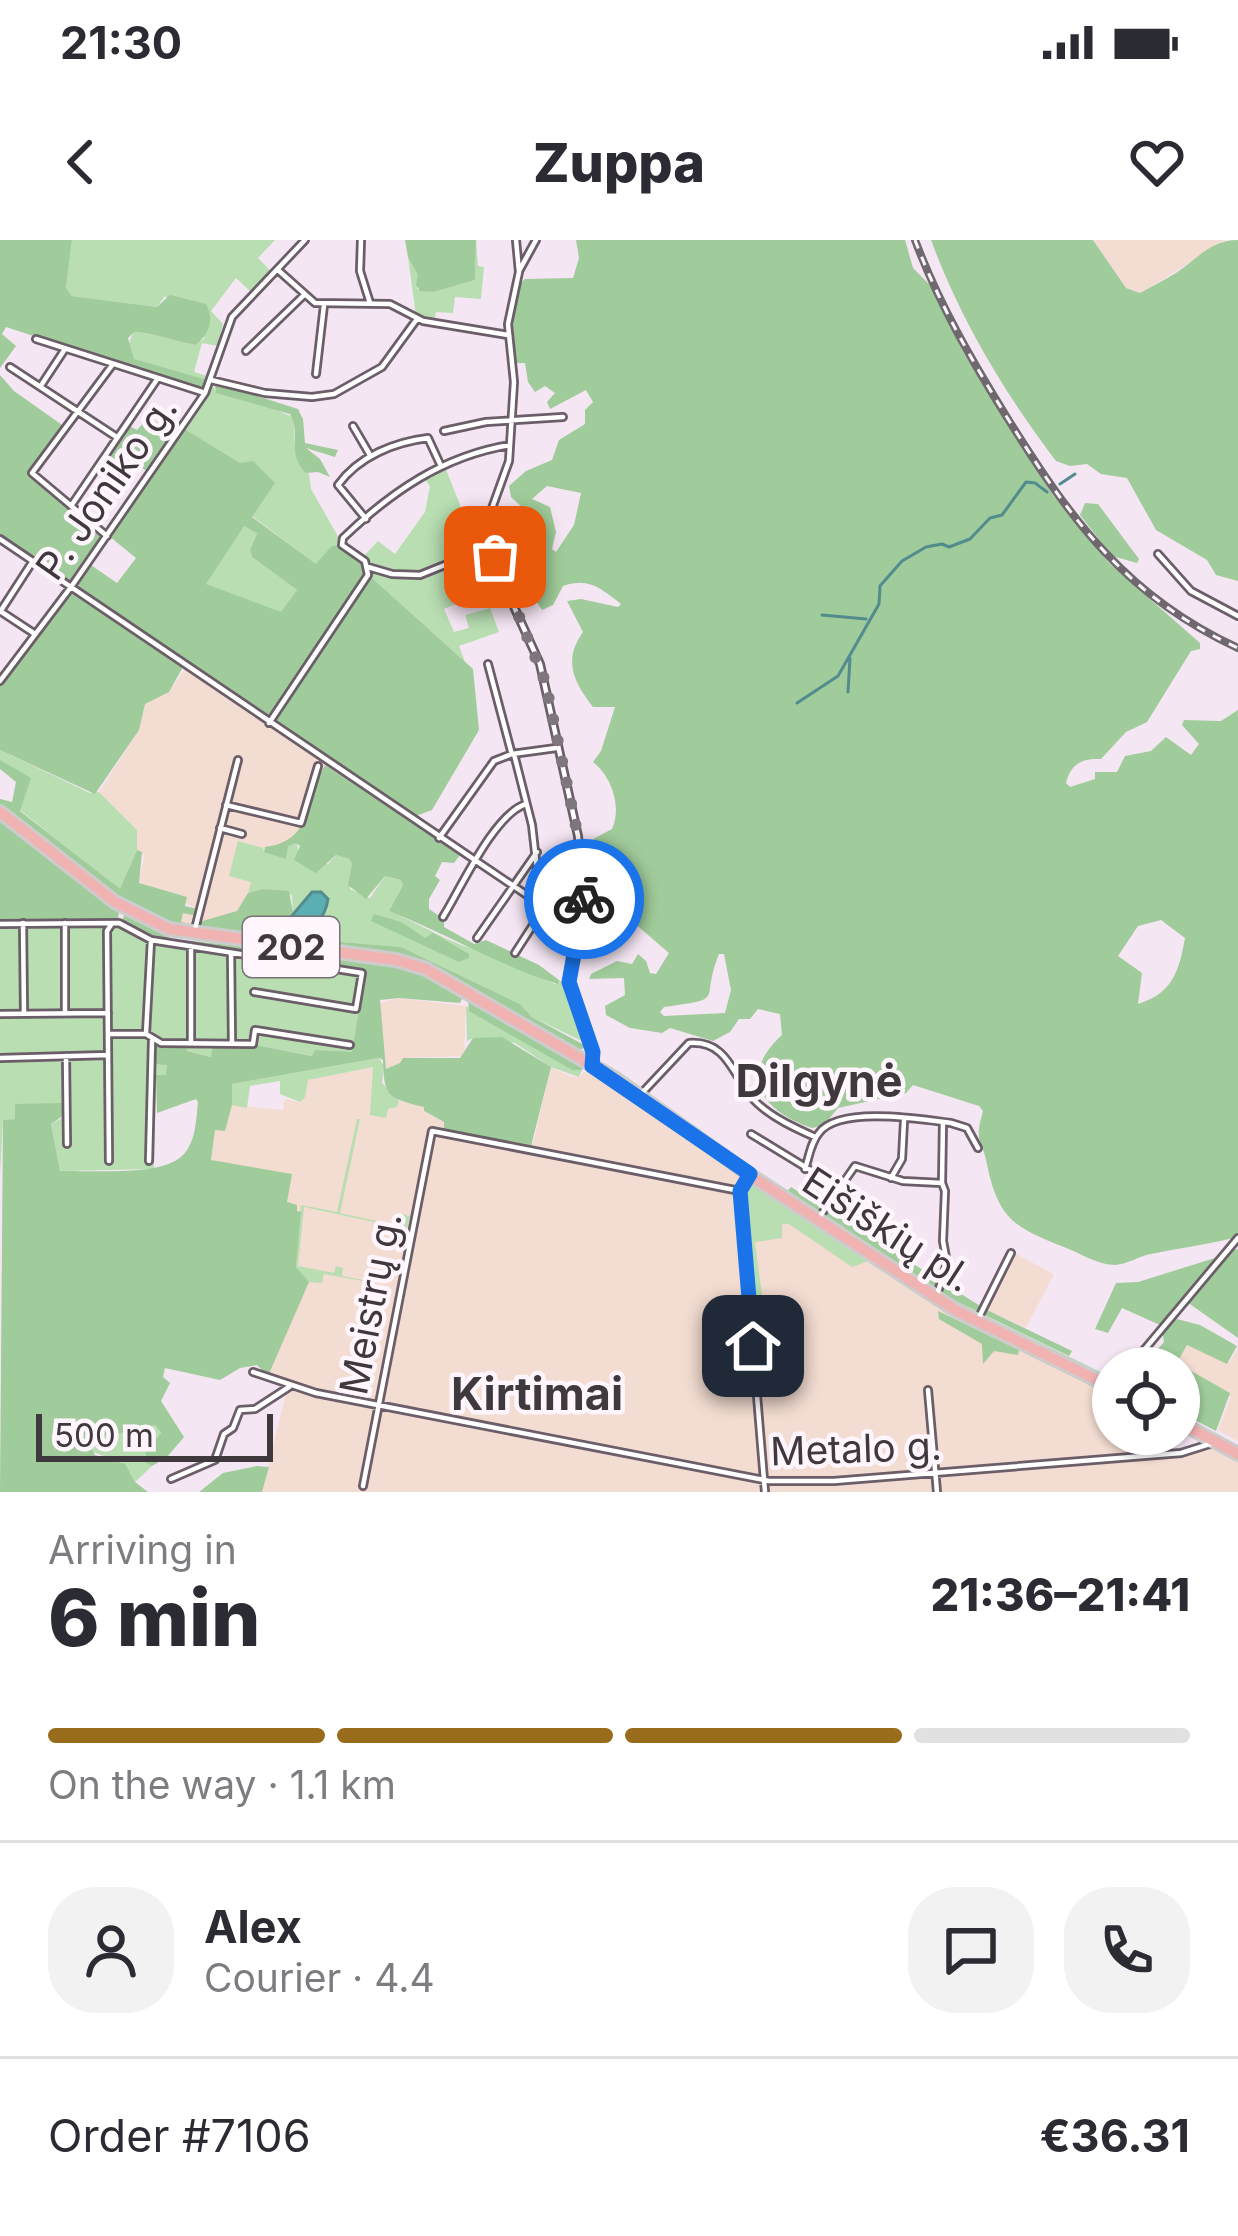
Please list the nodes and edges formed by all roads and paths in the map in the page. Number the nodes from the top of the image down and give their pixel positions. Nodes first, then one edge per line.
1 (305, 240) edge
2 (362, 240) edge
3 (517, 240) edge
4 (536, 240) edge
5 (278, 270) junction
6 (519, 272) junction
7 (303, 296) junction
8 (370, 303) junction
9 (324, 305) junction
10 (417, 319) junction
11 (508, 335) junction
12 (36, 339) dead end
13 (65, 349) junction
14 (246, 351) dead end
15 (113, 364) junction
16 (10, 367) dead end
17 (316, 374) dead end
18 (158, 378) junction
19 (212, 380) junction
20 (41, 385) junction
21 (314, 385) dead end
22 (205, 393) junction
23 (312, 397) junction
24 (80, 412) junction
25 (562, 417) dead end
26 (511, 422) junction
27 (353, 426) dead end
28 (444, 431) dead end
29 (117, 438) junction
30 (510, 445) junction
31 (370, 455) junction
32 (441, 466) junction
33 (71, 506) junction
34 (366, 519) junction
35 (107, 536) junction
36 (0, 539) edge
37 (492, 546) junction
38 (1158, 554) dead end
39 (33, 561) junction
40 (367, 566) junction
41 (71, 587) junction
42 (0, 611) edge
43 (1238, 616) edge
44 (36, 634) junction
45 (488, 664) dead end
46 (0, 681) edge
47 (269, 723) junction
48 (556, 748) junction
49 (513, 754) junction
50 (238, 760) dead end
51 (318, 766) dead end
52 (526, 804) junction
53 (226, 805) junction
54 (0, 812) edge
55 (220, 828) junction
56 (242, 834) dead end
57 (440, 838) junction
58 (537, 852) junction
59 (476, 863) junction
60 (512, 886) junction
61 (543, 907) junction
62 (126, 909) junction
63 (443, 917) dead end
64 (23, 923) junction
65 (64, 923) junction
66 (0, 924) edge
67 (115, 924) junction
68 (580, 931) junction
69 (477, 938) dead end
70 (151, 940) junction
71 (193, 940) junction
72 (232, 953) junction
73 (514, 953) dead end
74 (254, 992) dead end
75 (24, 1013) junction
76 (65, 1013) junction
77 (108, 1013) junction
78 (0, 1014) edge
79 (108, 1034) junction
80 (146, 1034) junction
81 (153, 1040) junction
82 (191, 1043) junction
83 (232, 1043) junction
84 (350, 1045) dead end
85 (108, 1055) junction
86 (66, 1056) junction
87 (0, 1058) edge
88 (592, 1066) junction
89 (639, 1096) junction
90 (904, 1119) junction
91 (944, 1121) junction
92 (751, 1135) dead end
93 (815, 1137) junction
94 (67, 1144) dead end
95 (978, 1148) dead end
96 (148, 1160) dead end
97 (109, 1161) dead end
98 (805, 1169) junction
99 (750, 1174) junction
100 (891, 1178) junction
101 (942, 1183) junction
102 (838, 1187) junction
103 (740, 1191) junction
104 (818, 1219) junction
105 (1238, 1238) edge
106 (1011, 1253) dead end
107 (936, 1298) junction
108 (977, 1321) junction
109 (1147, 1347) edge
110 (253, 1372) dead end
111 (1092, 1378) edge
112 (289, 1387) junction
113 (928, 1390) dead end
114 (377, 1406) junction
115 (1200, 1433) edge
116 (1216, 1442) junction
117 (1238, 1454) edge
118 (934, 1472) junction
119 (171, 1479) dead end
120 (764, 1480) junction
121 (363, 1486) dead end
122 (765, 1492) edge
123 (937, 1492) edge

1 - 5 street, P. Joniko g.
2 - 8 street
3 - 6 street
4 - 6 street
5 - 7 street
5 - 19 street, P. Joniko g.
6 - 11 street
7 - 9 street
7 - 14 street
8 - 9 street
8 - 10 street
9 - 17 street
10 - 11 street
10 - 23 street
11 - 26 street
12 - 13 street
13 - 15 street
13 - 20 street
15 - 18 street
15 - 24 street
16 - 20 street
18 - 22 street
18 - 29 street
19 - 22 street, P. Joniko g.
19 - 23 street
20 - 24 street
21 - 23 street
22 - 35 street, P. Joniko g.
24 - 29 street
24 - 33 street
25 - 26 street
26 - 28 street
26 - 30 street
27 - 31 street
29 - 33 street
30 - 32 street
30 - 37 street
31 - 32 street
31 - 34 street
32 - 34 street
33 - 35 street
34 - 40 street
35 - 41 street, P. Joniko g.
36 - 39 street
37 - 40 street
37 - 48 street
38 - 43 street
39 - 41 street
39 - 42 street
40 - 47 street
41 - 44 street, P. Joniko g.
41 - 47 street
42 - 44 street
44 - 46 street, P. Joniko g.
45 - 49 street
47 - 57 street
48 - 49 street
48 - 68 street
49 - 52 street
49 - 57 street
50 - 53 street
51 - 53 street
52 - 58 street
52 - 59 street
53 - 55 street
54 - 62 main road, Eišiškių pl. / 202
55 - 56 street
55 - 71 street
57 - 59 street
58 - 60 street
58 - 61 street
59 - 60 street
59 - 63 street
60 - 61 street
60 - 69 street
61 - 68 street
61 - 73 street
62 - 67 street
62 - 71 main road, Eišiškių pl. / 202
64 - 65 street
64 - 66 street
64 - 75 street
65 - 67 street
65 - 76 street
67 - 70 street
67 - 77 street
68 - 88 street
70 - 71 street
70 - 80 street
71 - 72 street
71 - 82 street
71 - 88 main road, Eišiškių pl. / 202
72 - 74 street
72 - 83 street
75 - 76 street
75 - 78 street
76 - 77 street
77 - 79 street
79 - 80 street
79 - 85 street
80 - 81 street
81 - 82 street
81 - 96 street
82 - 83 street
83 - 84 street
85 - 86 street
85 - 97 street
86 - 87 street
86 - 94 street
88 - 89 main road, Eišiškių pl. / 202
89 - 93 street
89 - 99 main road, Eišiškių pl. / 202
90 - 91 street
90 - 93 street
90 - 100 street
91 - 95 street
91 - 101 street
92 - 98 street
93 - 98 street
98 - 102 street
99 - 103 street
99 - 104 main road, Eišiškių pl. / 202
100 - 101 street
100 - 102 street
101 - 107 street
102 - 104 street
103 - 114 street, Meistrų g.
103 - 120 street
104 - 107 main road, Eišiškių pl. / 202
105 - 109 street
106 - 108 street
107 - 108 main road, Eišiškių pl. / 202
108 - 111 main road, Eišiškių pl. / 202
110 - 112 street, Metalo g.
112 - 114 street, Metalo g.
112 - 119 street
113 - 118 street
114 - 120 street, Metalo g.
114 - 121 street, Meistrų g.
115 - 116 main road
116 - 117 main road
116 - 118 street, Metalo g.
118 - 120 street, Metalo g.
118 - 123 street
120 - 122 street

